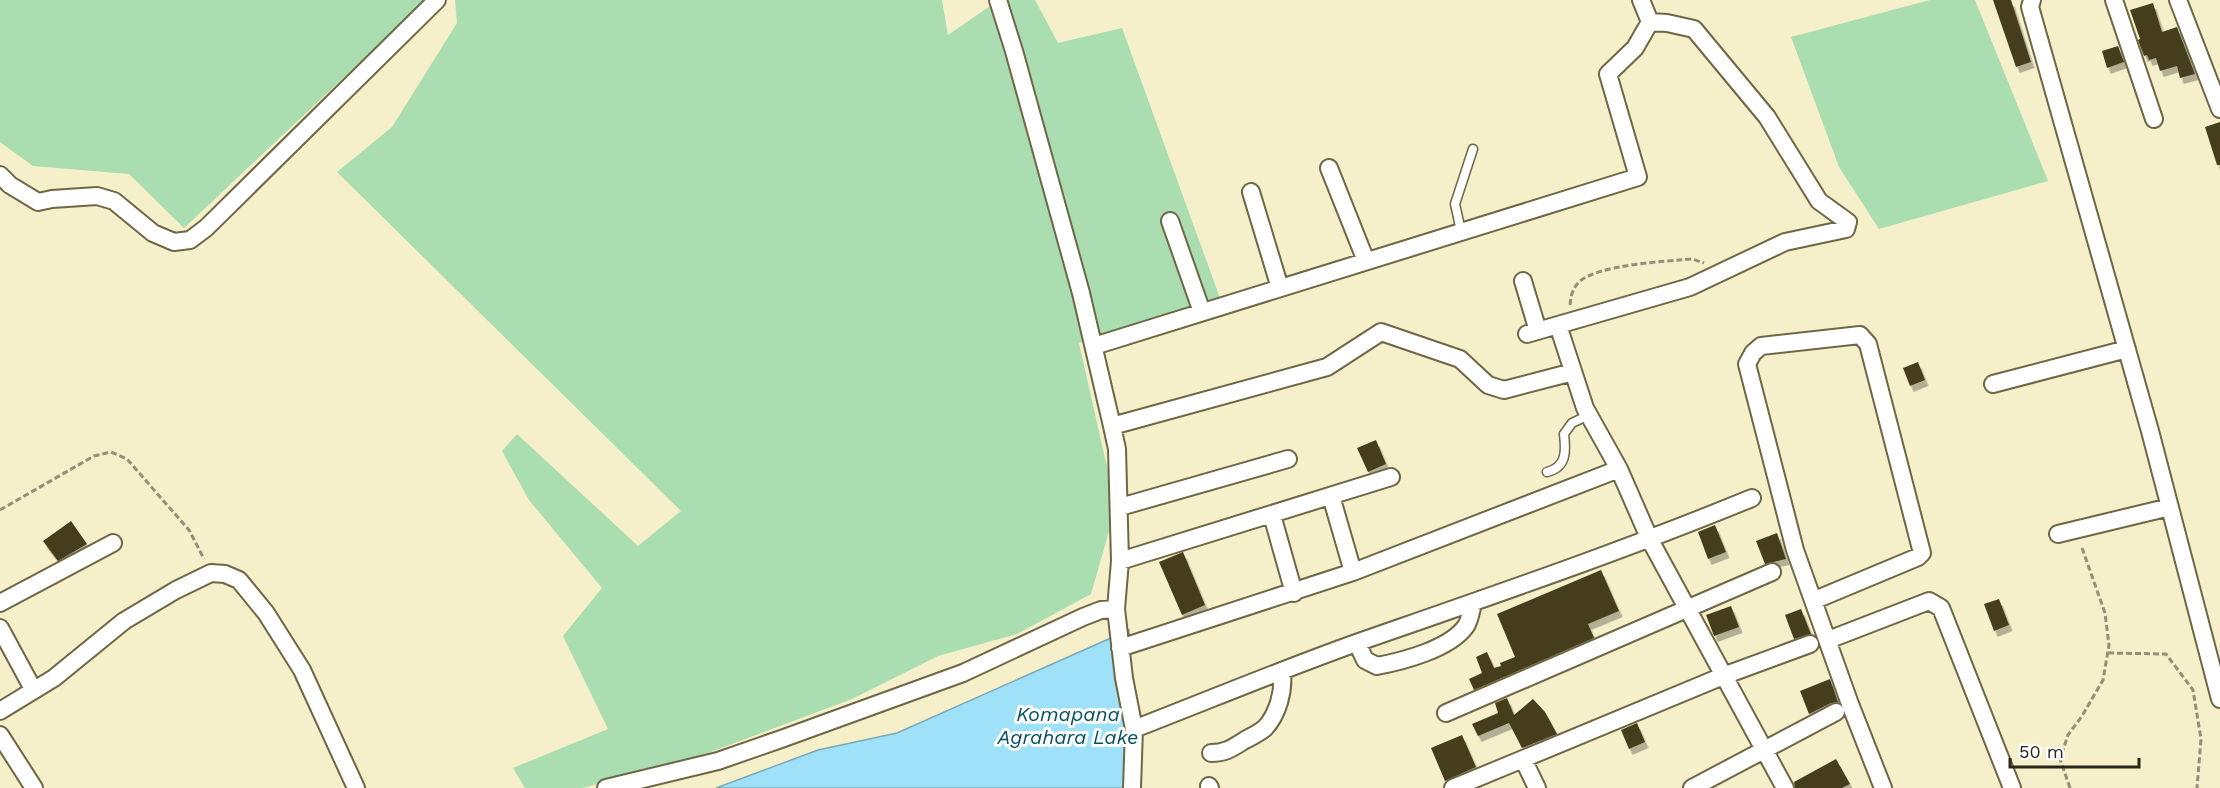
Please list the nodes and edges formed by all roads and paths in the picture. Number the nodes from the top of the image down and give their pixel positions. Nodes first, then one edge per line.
1 (437, 0) edge
2 (998, 0) edge
3 (1641, 0) edge
4 (2032, 0) edge
5 (2114, 0) edge
6 (2178, 0) edge
7 (1650, 22) junction
8 (2220, 109) edge
9 (2154, 119) dead end
10 (1473, 149) dead end
11 (1329, 168) dead end
12 (0, 175) edge
13 (1251, 192) dead end
14 (1170, 221) dead end
15 (1461, 231) junction
16 (1366, 261) junction
17 (1720, 274) junction
18 (1523, 281) dead end
19 (1280, 288) junction
20 (1202, 312) junction
21 (1563, 324) junction
22 (1094, 346) junction
23 (2127, 349) junction
24 (1573, 372) junction
25 (1993, 384) dead end
26 (1589, 415) junction
27 (1112, 426) junction
28 (1288, 459) dead end
29 (1618, 469) junction
30 (1547, 472) dead end
31 (1391, 477) dead end
32 (1331, 496) junction
33 (1752, 498) dead end
34 (1120, 507) junction
35 (2170, 507) junction
36 (0, 510) edge
37 (1272, 515) junction
38 (2076, 530) junction
39 (2058, 534) dead end
40 (1650, 540) junction
41 (113, 543) dead end
42 (1120, 561) junction
43 (1353, 572) junction
44 (1772, 572) dead end
45 (211, 573) junction
46 (1294, 593) junction
47 (1815, 600) junction
48 (0, 603) edge
49 (1473, 603) junction
50 (1688, 607) junction
51 (1116, 609) junction
52 (0, 628) edge
53 (1828, 640) junction
54 (1357, 643) junction
55 (1810, 644) dead end
56 (1120, 648) junction
57 (2108, 653) junction
58 (1282, 672) junction
59 (1724, 676) junction
60 (33, 689) junction
61 (2220, 699) edge
62 (0, 711) edge
63 (1836, 712) dead end
64 (1446, 713) dead end
65 (1134, 729) junction
66 (0, 735) edge
67 (1763, 750) junction
68 (1210, 753) dead end
69 (1523, 759) junction
70 (34, 788) edge
71 (356, 788) edge
72 (606, 788) edge
73 (1132, 788) edge
74 (1453, 788) edge
75 (1537, 788) edge
76 (1692, 788) edge
77 (1785, 788) edge
78 (1883, 788) edge
79 (2012, 788) edge
80 (2070, 788) edge
81 (2197, 788) edge

1 - 12 street
2 - 22 street
3 - 7 street
4 - 23 street
5 - 9 street
6 - 8 street
7 - 15 street
7 - 17 street
10 - 15 lane
11 - 16 street
13 - 19 street
14 - 20 street
15 - 16 street
16 - 19 street
17 - 21 street
17 - 21 path
18 - 21 street
19 - 20 street
20 - 22 street
21 - 24 street
22 - 27 street
23 - 25 street
23 - 35 street
24 - 26 street
24 - 27 street
26 - 29 street
26 - 30 lane
27 - 34 street
28 - 34 street
29 - 40 street
29 - 43 street
31 - 32 street
32 - 37 street
32 - 43 street
33 - 40 street
34 - 42 street
35 - 38 street
35 - 61 street
36 - 45 path
37 - 42 street
37 - 46 street
38 - 39 street
38 - 57 path
40 - 49 street
40 - 50 street
41 - 48 street
42 - 51 street
43 - 46 street
44 - 50 street
45 - 60 street
45 - 71 street
46 - 56 street
47 - 47 street
47 - 53 street
49 - 54 street
49 - 54 street
50 - 59 street
50 - 64 street
51 - 56 street
51 - 72 street
52 - 60 street
53 - 78 street
53 - 79 street
54 - 58 street
55 - 59 street
56 - 65 street
57 - 80 path
57 - 81 path
58 - 65 street
58 - 68 street
59 - 67 street
59 - 69 street
60 - 62 street
63 - 67 street
65 - 73 street
66 - 70 street
67 - 76 street
67 - 77 street
69 - 74 street
69 - 75 street

